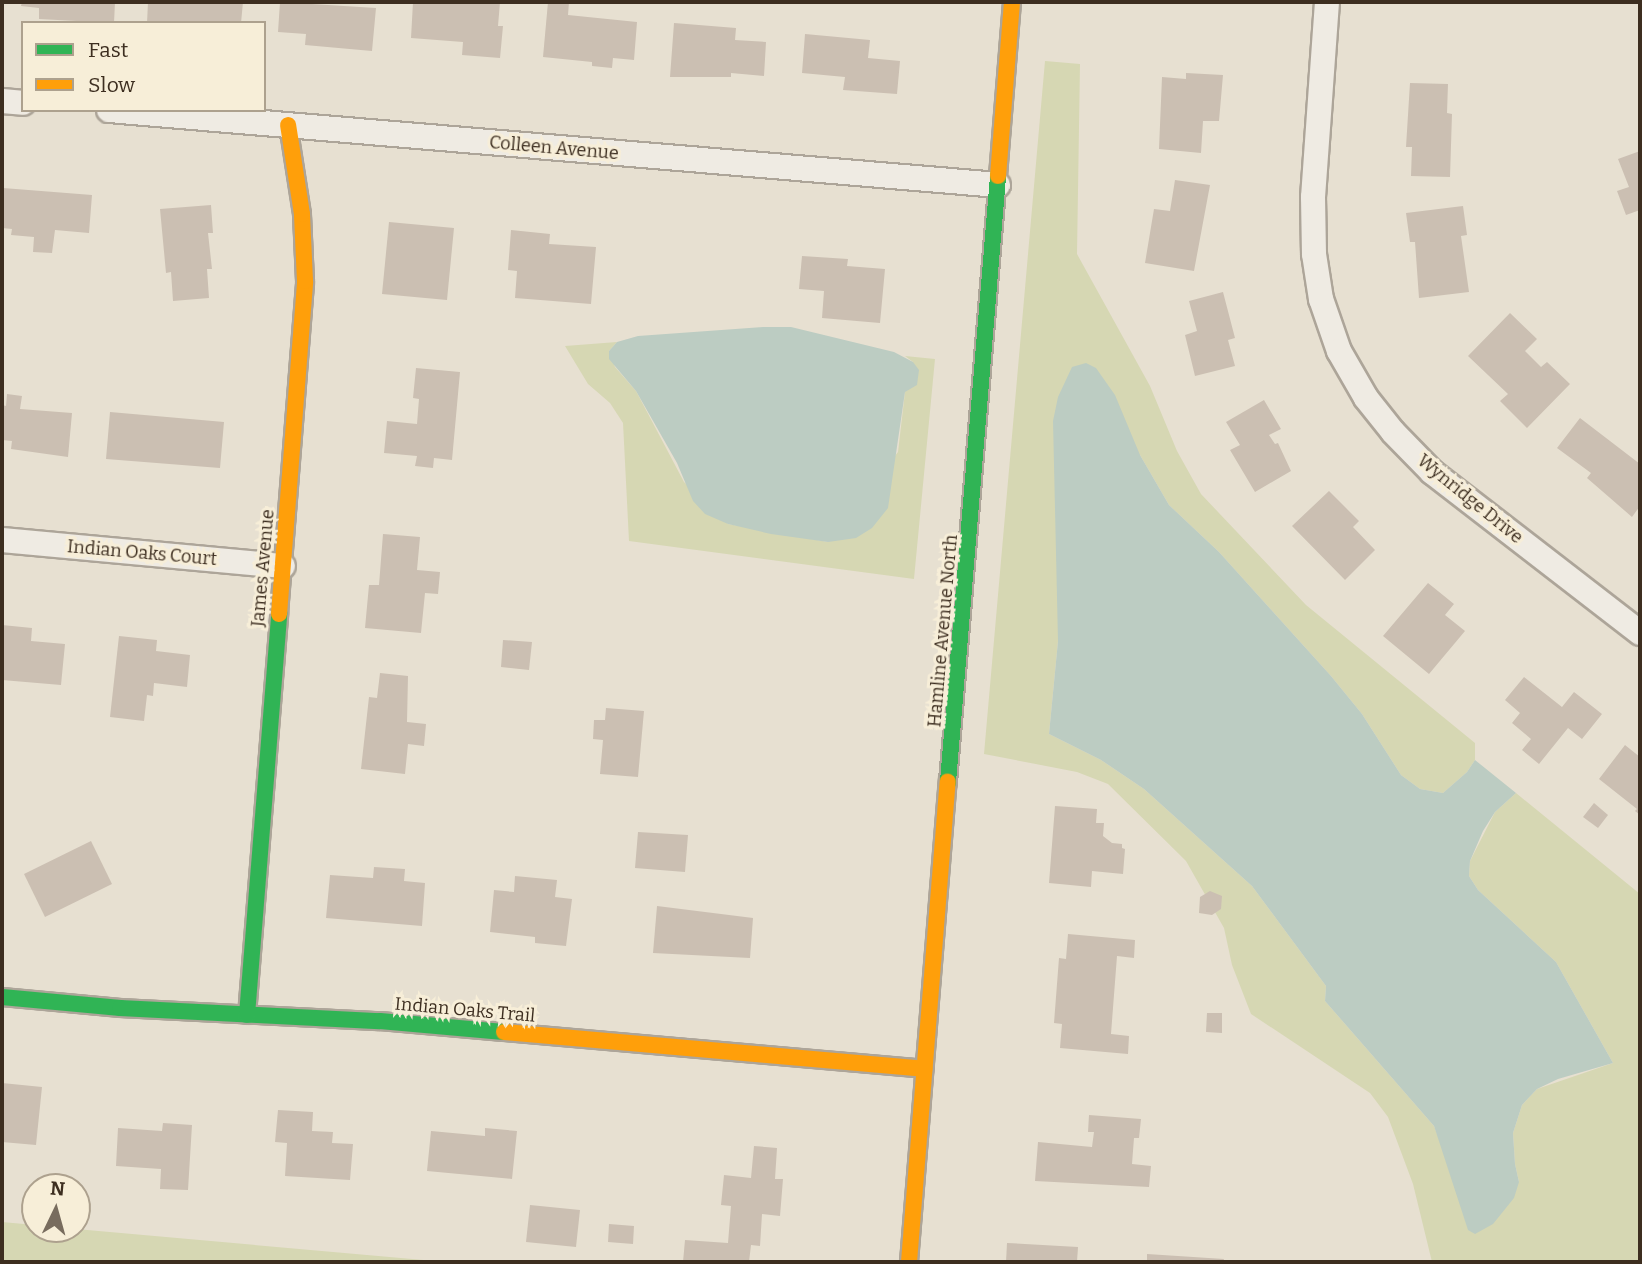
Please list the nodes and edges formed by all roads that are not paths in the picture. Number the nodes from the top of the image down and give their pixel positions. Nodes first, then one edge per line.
1 (1012, 2) edge
2 (1327, 2) edge
3 (2, 101) edge
4 (21, 103) edge
5 (133, 112) edge
6 (288, 125) junction
7 (998, 185) junction
8 (2, 540) edge
9 (283, 566) junction
10 (1640, 633) edge
11 (2, 997) edge
12 (247, 1015) junction
13 (923, 1069) junction
14 (909, 1262) edge

1 - 7 street, Hamline Avenue North
2 - 10 street, Wynridge Drive
3 - 4 street
5 - 6 street, Colleen Avenue
6 - 7 street, Colleen Avenue
6 - 9 street, James Avenue
7 - 13 street, Hamline Avenue North
8 - 9 street, Indian Oaks Court
9 - 12 street, James Avenue
11 - 12 street, Indian Oaks Trail
12 - 13 street, Indian Oaks Trail
13 - 14 street, Hamline Avenue North

